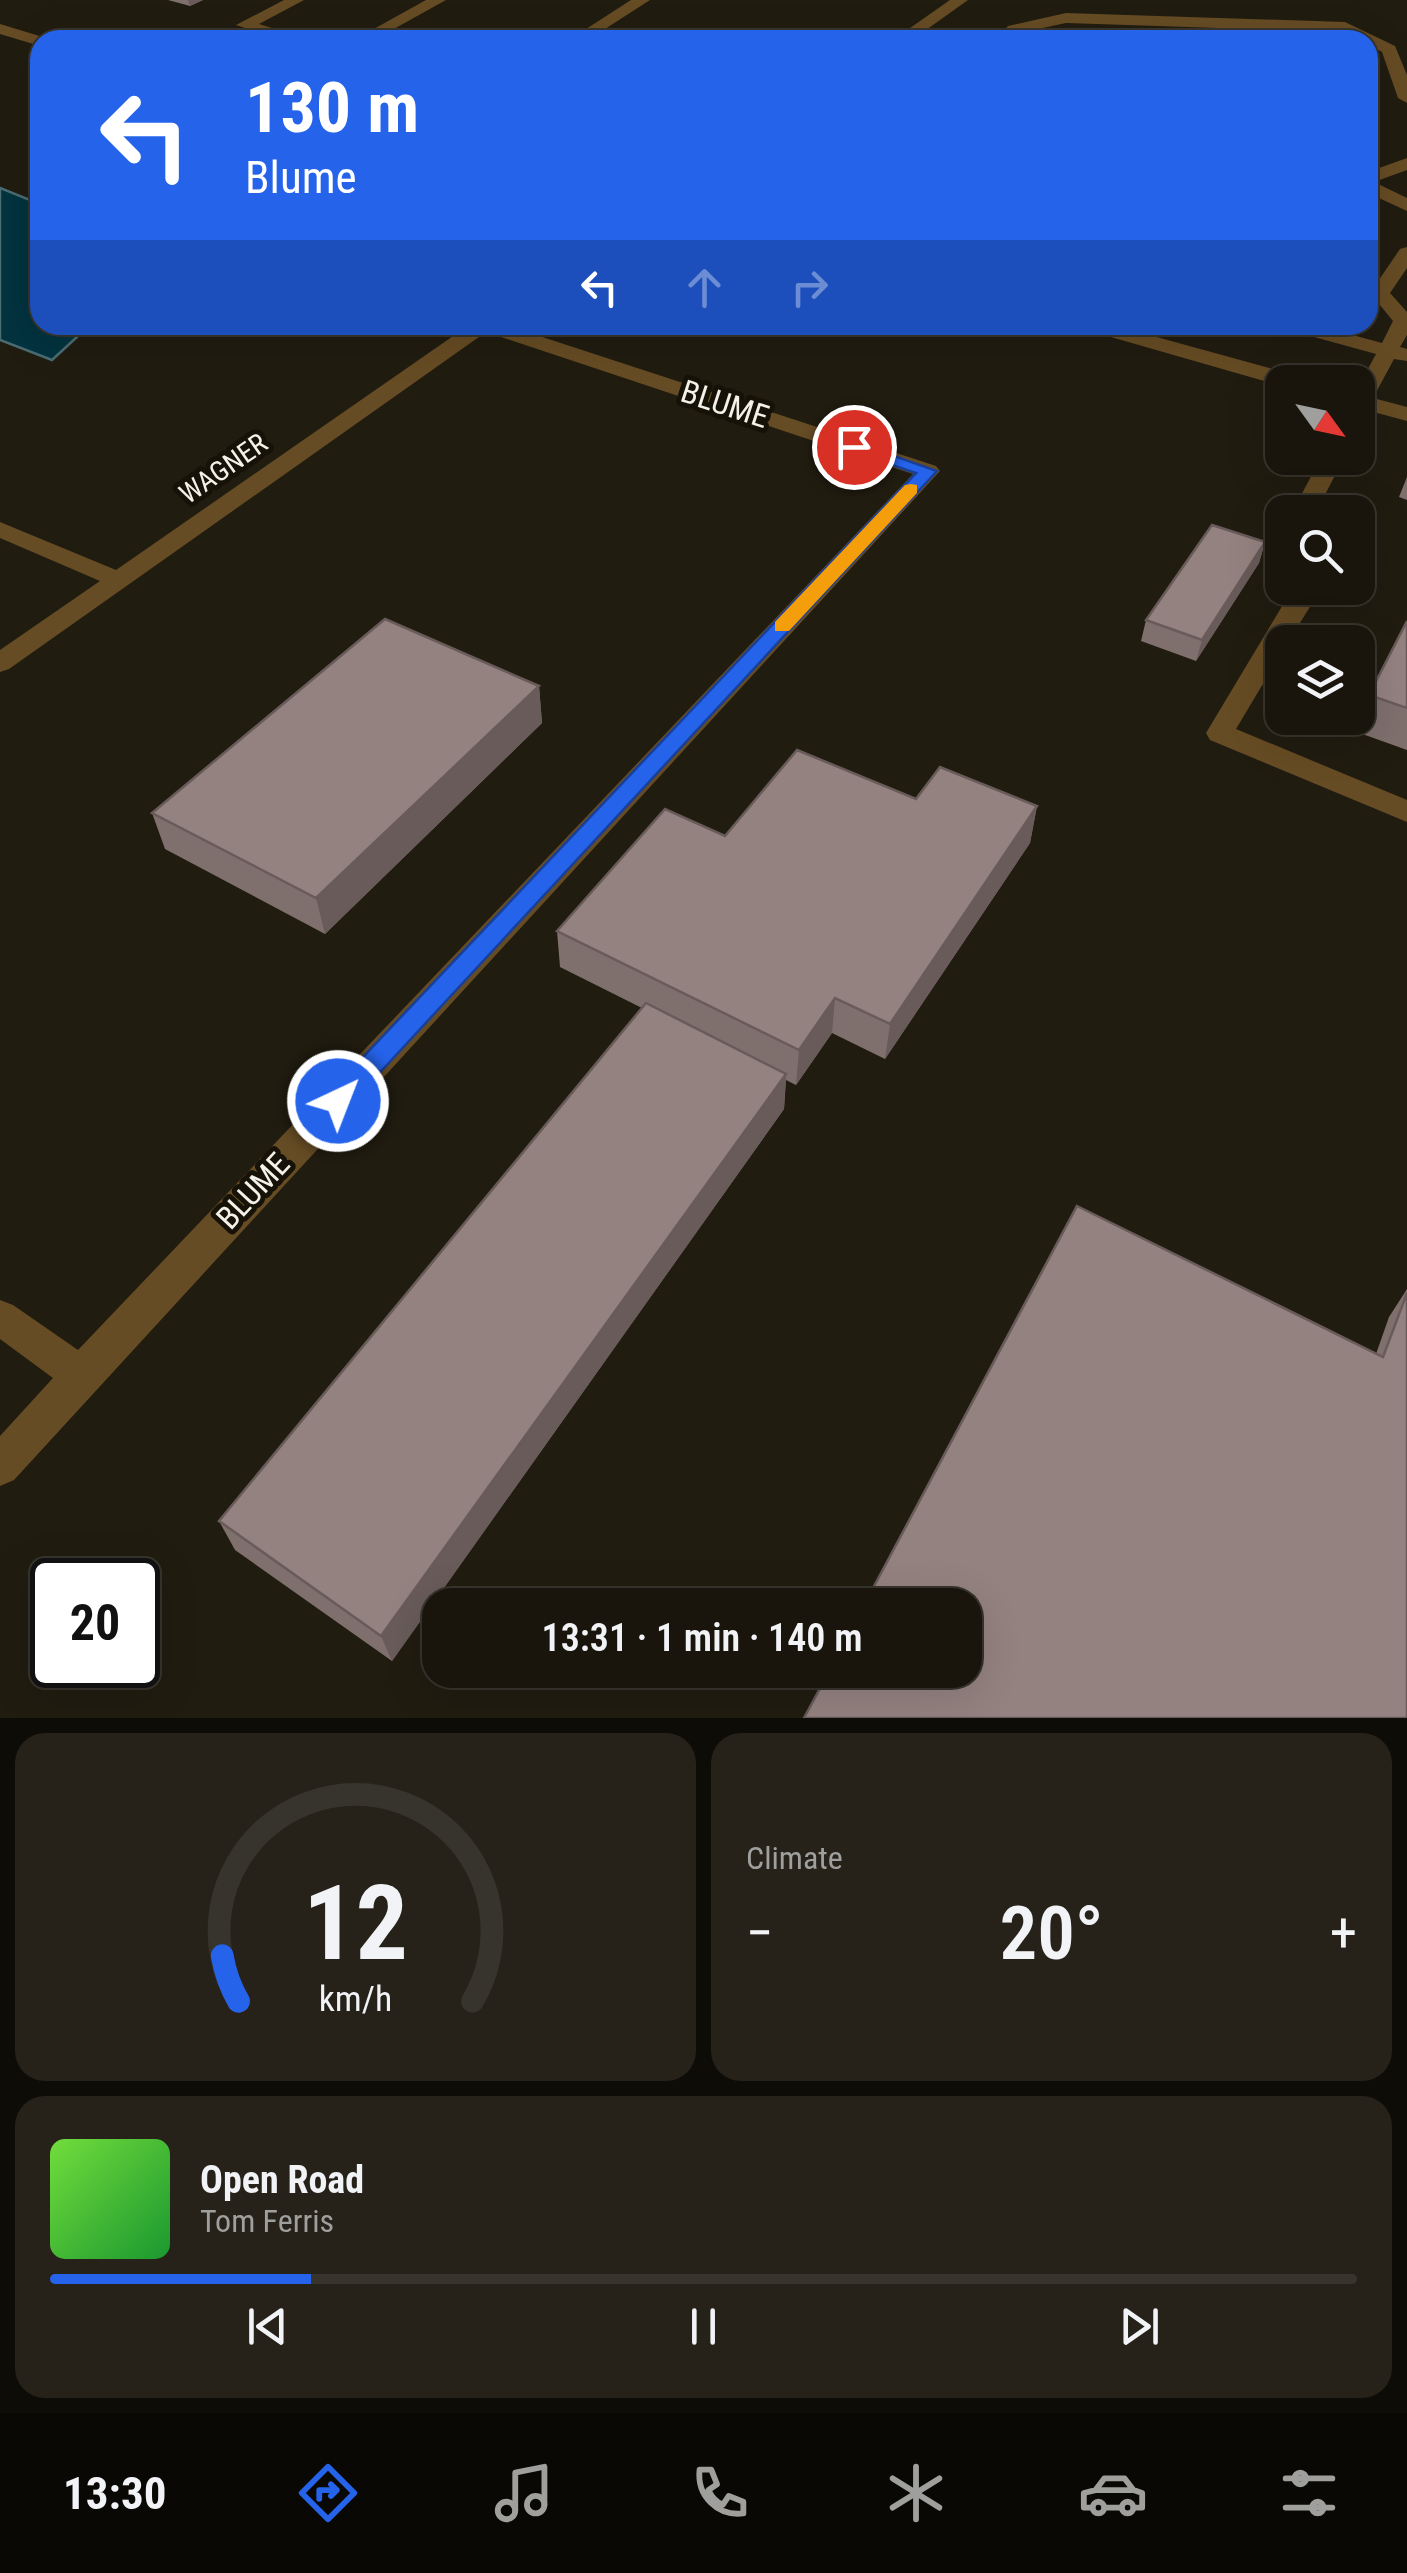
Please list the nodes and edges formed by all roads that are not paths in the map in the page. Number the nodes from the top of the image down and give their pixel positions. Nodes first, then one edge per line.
1 (296, 0) edge
2 (438, 0) edge
3 (642, 0) edge
4 (960, 0) edge
5 (0, 29) edge
6 (261, 30) edge
7 (381, 30) edge
8 (592, 30) edge
9 (916, 30) edge
10 (1013, 30) edge
11 (1351, 30) edge
12 (30, 38) edge
13 (1378, 44) edge
14 (1407, 98) edge
15 (1407, 163) edge
16 (1378, 176) edge
17 (1378, 191) edge
18 (1407, 205) edge
19 (1407, 253) edge
20 (1378, 287) edge
21 (1378, 293) edge
22 (1378, 296) edge
23 (1407, 300) edge
24 (470, 335) edge
25 (514, 335) edge
26 (1126, 335) edge
27 (1330, 335) edge
28 (1397, 353) edge
29 (1265, 374) edge
30 (1375, 381) edge
31 (1375, 406) edge
32 (1407, 414) edge
33 (0, 529) edge
34 (116, 579) junction
35 (1298, 605) edge
36 (0, 662) edge
37 (1407, 812) edge
38 (0, 1317) edge
39 (80, 1374) junction
40 (0, 1466) edge

1 - 6 lane
2 - 7 lane
3 - 8 lane
4 - 9 lane
5 - 12 lane
10 - 11 lane
13 - 14 lane
15 - 16 lane
17 - 18 lane
19 - 20 lane
21 - 23 lane
22 - 28 lane
24 - 34 lane, WAGNER
25 - 39 lane, BLUME
26 - 29 lane
27 - 28 lane
28 - 30 lane
31 - 32 lane
33 - 34 lane
34 - 36 lane, WAGNER
35 - 37 lane
38 - 39 lane
39 - 40 lane, BLUME

